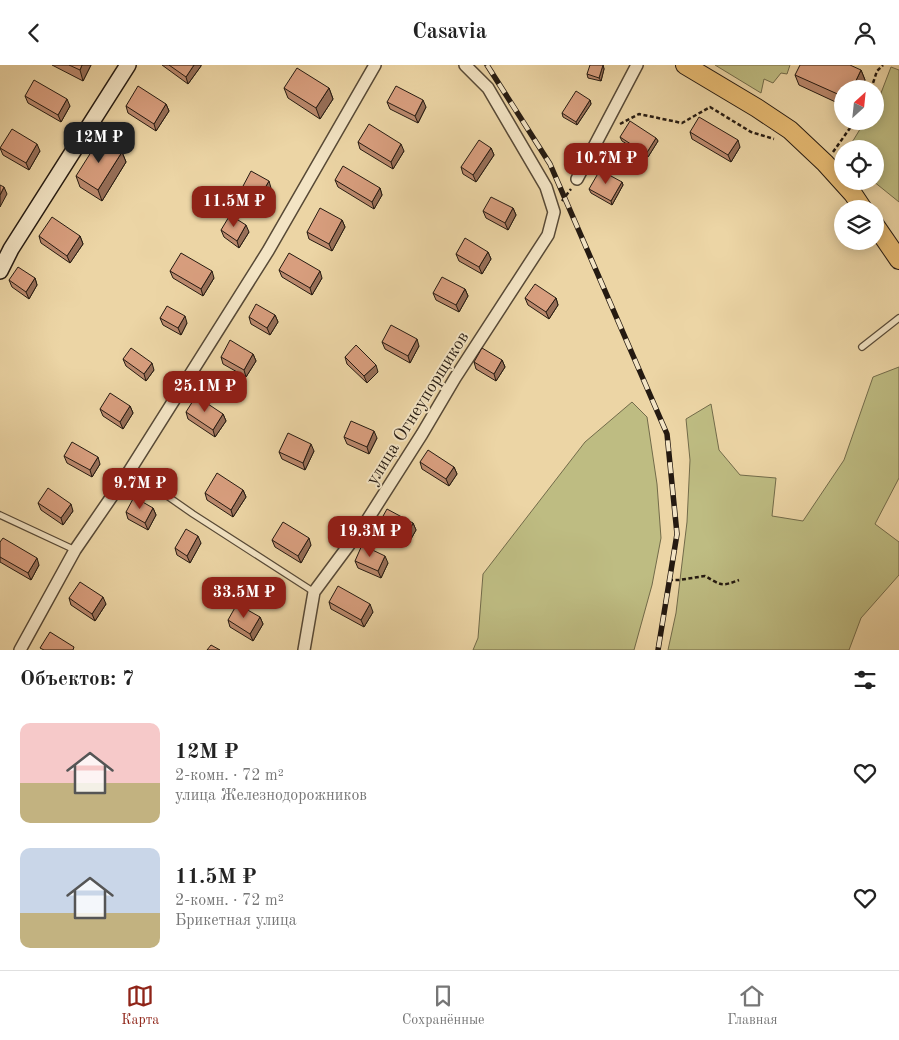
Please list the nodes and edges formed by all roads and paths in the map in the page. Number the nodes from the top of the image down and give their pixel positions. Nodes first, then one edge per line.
1 (128, 65) edge
2 (376, 65) edge
3 (465, 65) edge
4 (638, 65) edge
5 (685, 65) edge
6 (883, 65) edge
7 (874, 80) edge
8 (790, 130) junction
9 (849, 130) edge
10 (598, 139) junction
11 (825, 163) junction
12 (577, 179) joint
13 (857, 200) edge
14 (554, 212) junction
15 (884, 238) edge
16 (899, 260) edge
17 (0, 271) edge
18 (899, 319) edge
19 (862, 347) dead end
20 (130, 470) junction
21 (0, 515) edge
22 (75, 550) junction
23 (669, 580) dead end
24 (739, 580) dead end
25 (314, 592) junction
26 (20, 650) edge
27 (304, 650) edge

1 - 17 street
2 - 20 street
3 - 14 street
4 - 10 street
5 - 8 main road
6 - 7 path
8 - 10 path
8 - 11 main road
9 - 11 path
10 - 12 street
11 - 13 main road
12 - 14 path
14 - 25 street, улица Огнеупорщиков
15 - 16 main road
18 - 19 lane
20 - 22 street
20 - 25 lane
21 - 22 lane
22 - 26 street
23 - 24 path
25 - 27 street, улица Огнеупорщиков

